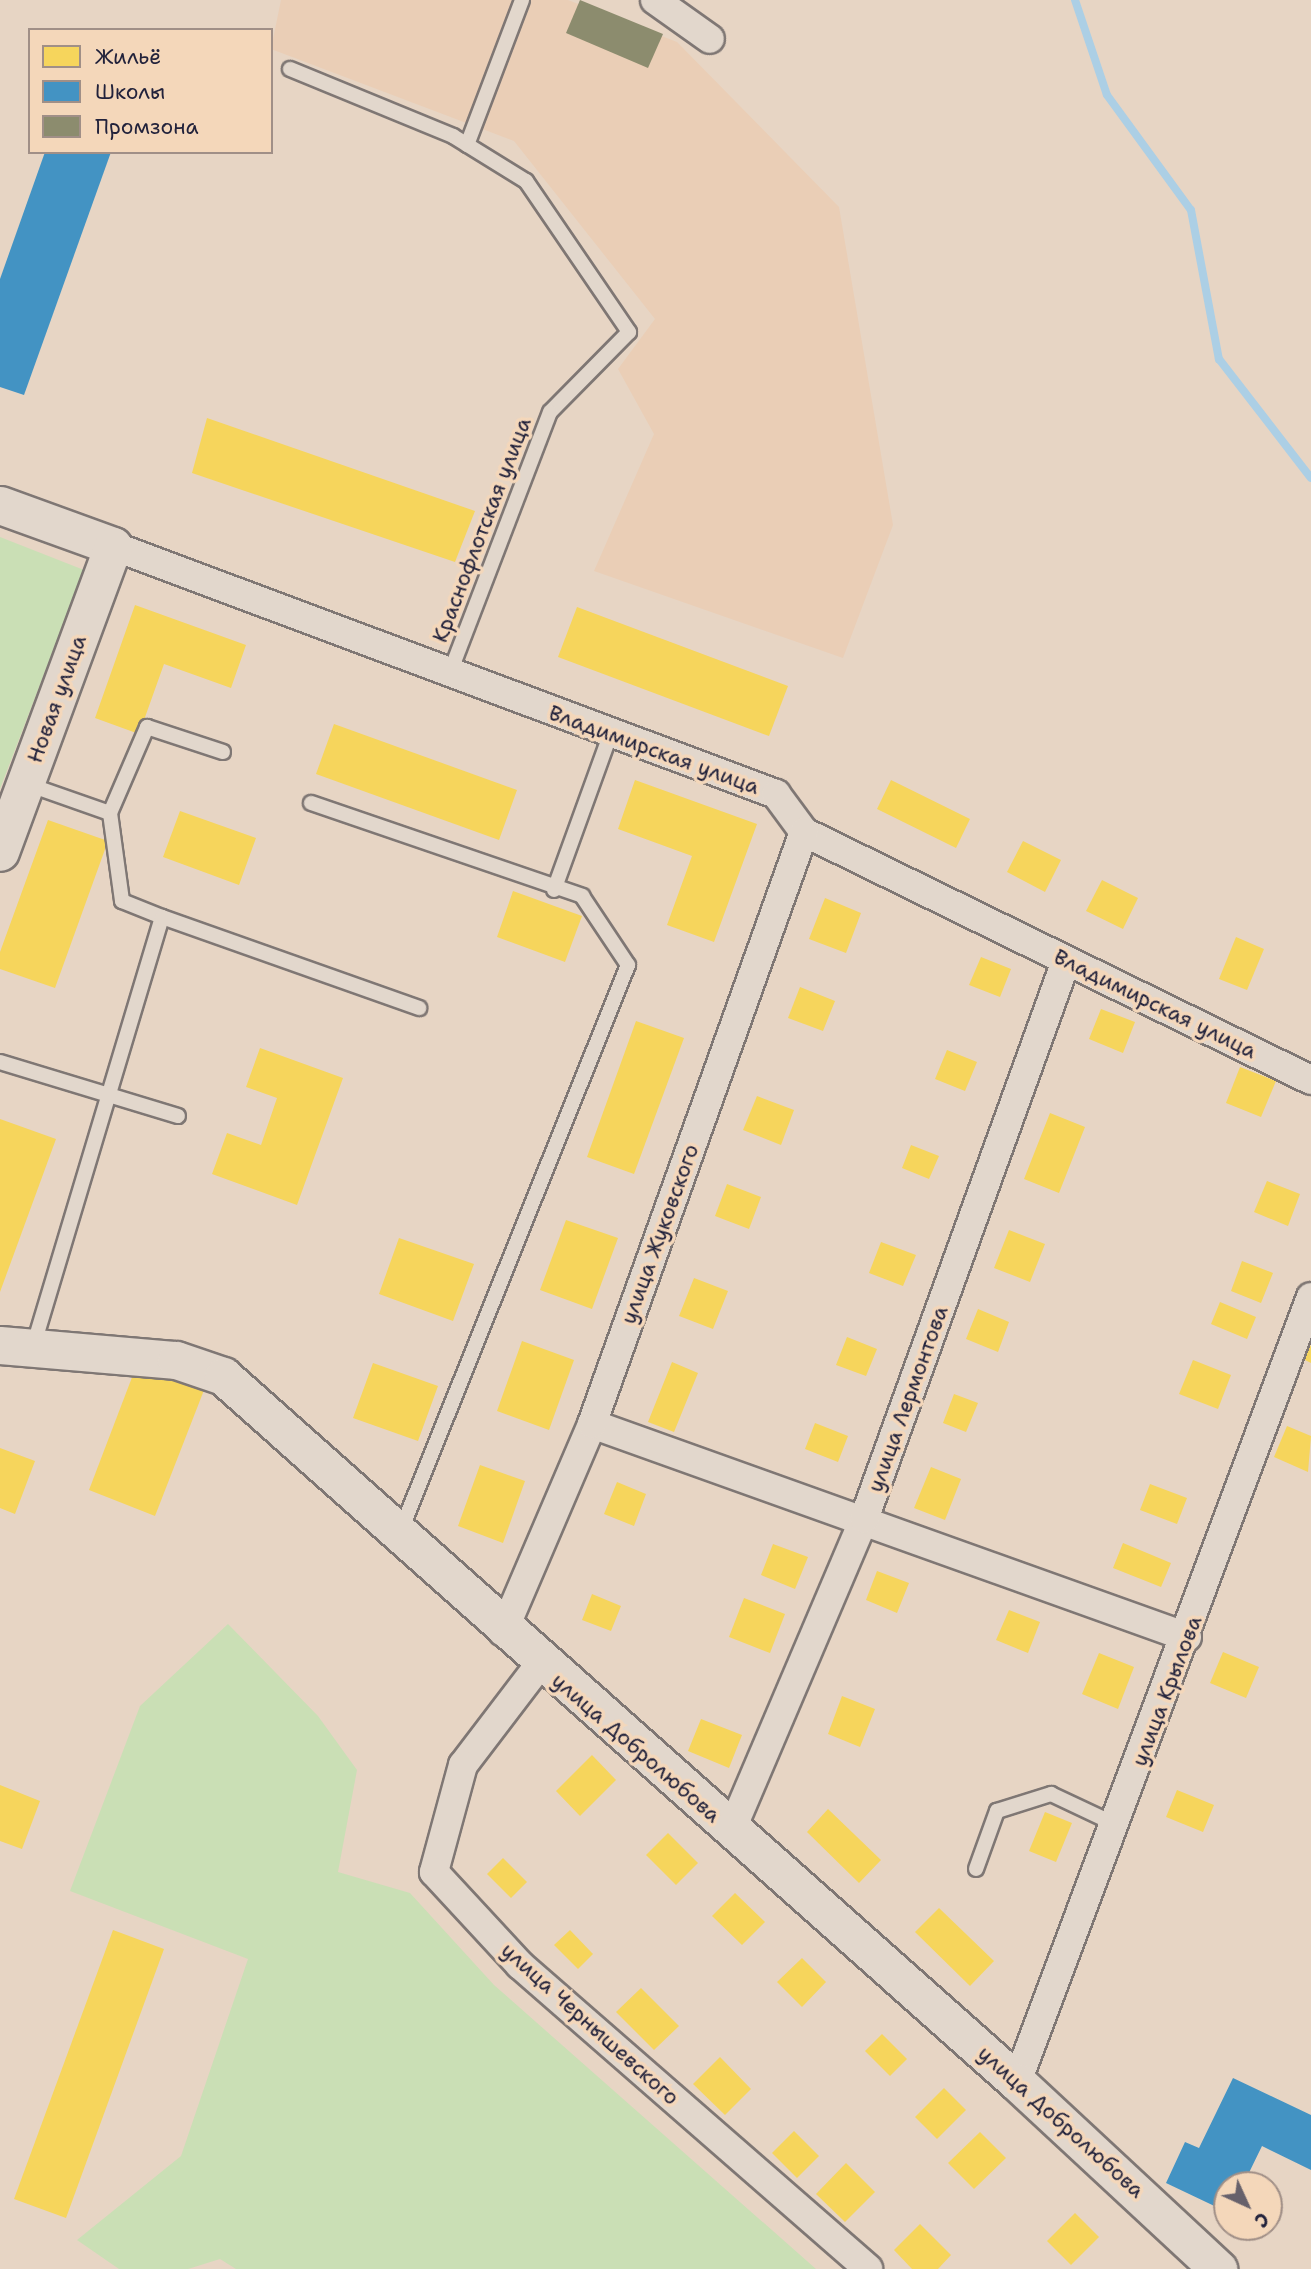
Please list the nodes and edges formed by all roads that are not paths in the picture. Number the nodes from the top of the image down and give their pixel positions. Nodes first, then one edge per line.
1 (522, 0) edge
2 (655, 0) edge
3 (710, 39) dead end
4 (289, 69) dead end
5 (467, 145) junction
6 (0, 505) edge
7 (113, 545) junction
8 (449, 675) junction
9 (610, 735) junction
10 (223, 752) dead end
11 (26, 783) junction
12 (311, 803) dead end
13 (110, 813) junction
14 (804, 832) junction
15 (0, 852) edge
16 (554, 890) junction
17 (162, 917) junction
18 (1066, 961) junction
19 (419, 1008) dead end
20 (0, 1062) edge
21 (1311, 1080) edge
22 (109, 1095) junction
23 (178, 1116) dead end
24 (1311, 1297) edge
25 (17, 1346) edge
26 (592, 1424) junction
27 (864, 1519) junction
28 (398, 1538) junction
29 (503, 1632) junction
30 (1187, 1637) junction
31 (540, 1664) junction
32 (1117, 1825) junction
33 (731, 1831) junction
34 (976, 1869) dead end
35 (1017, 2082) junction
36 (868, 2269) edge
37 (1218, 2269) edge

1 - 5 lane
2 - 3 street
4 - 5 lane, Краснофлотская улица
5 - 8 lane, Краснофлотская улица
6 - 7 street, Владимирская улица
7 - 8 street, Владимирская улица
7 - 11 street, Новая улица
8 - 9 street, Владимирская улица
9 - 14 street, Владимирская улица
9 - 16 lane
10 - 13 lane
11 - 13 lane
11 - 15 street, Новая улица
12 - 16 lane
13 - 17 lane
14 - 18 street, Владимирская улица
14 - 26 street, улица Жуковского
16 - 28 lane
17 - 19 lane
17 - 22 lane
18 - 21 street, Владимирская улица
18 - 27 street, улица Лермонтова
20 - 22 lane
22 - 23 lane
22 - 25 lane
24 - 30 street, улица Крылова
25 - 28 street, улица Добролюбова
26 - 27 street
26 - 29 street, улица Жуковского
27 - 30 street
27 - 33 street, улица Лермонтова
28 - 29 street, улица Добролюбова
29 - 31 street, улица Добролюбова
30 - 32 street, улица Крылова
31 - 33 street, улица Добролюбова
31 - 36 street, улица Чернышевского
32 - 34 lane
32 - 35 street, улица Крылова
33 - 35 street, улица Добролюбова
35 - 37 street, улица Добролюбова

